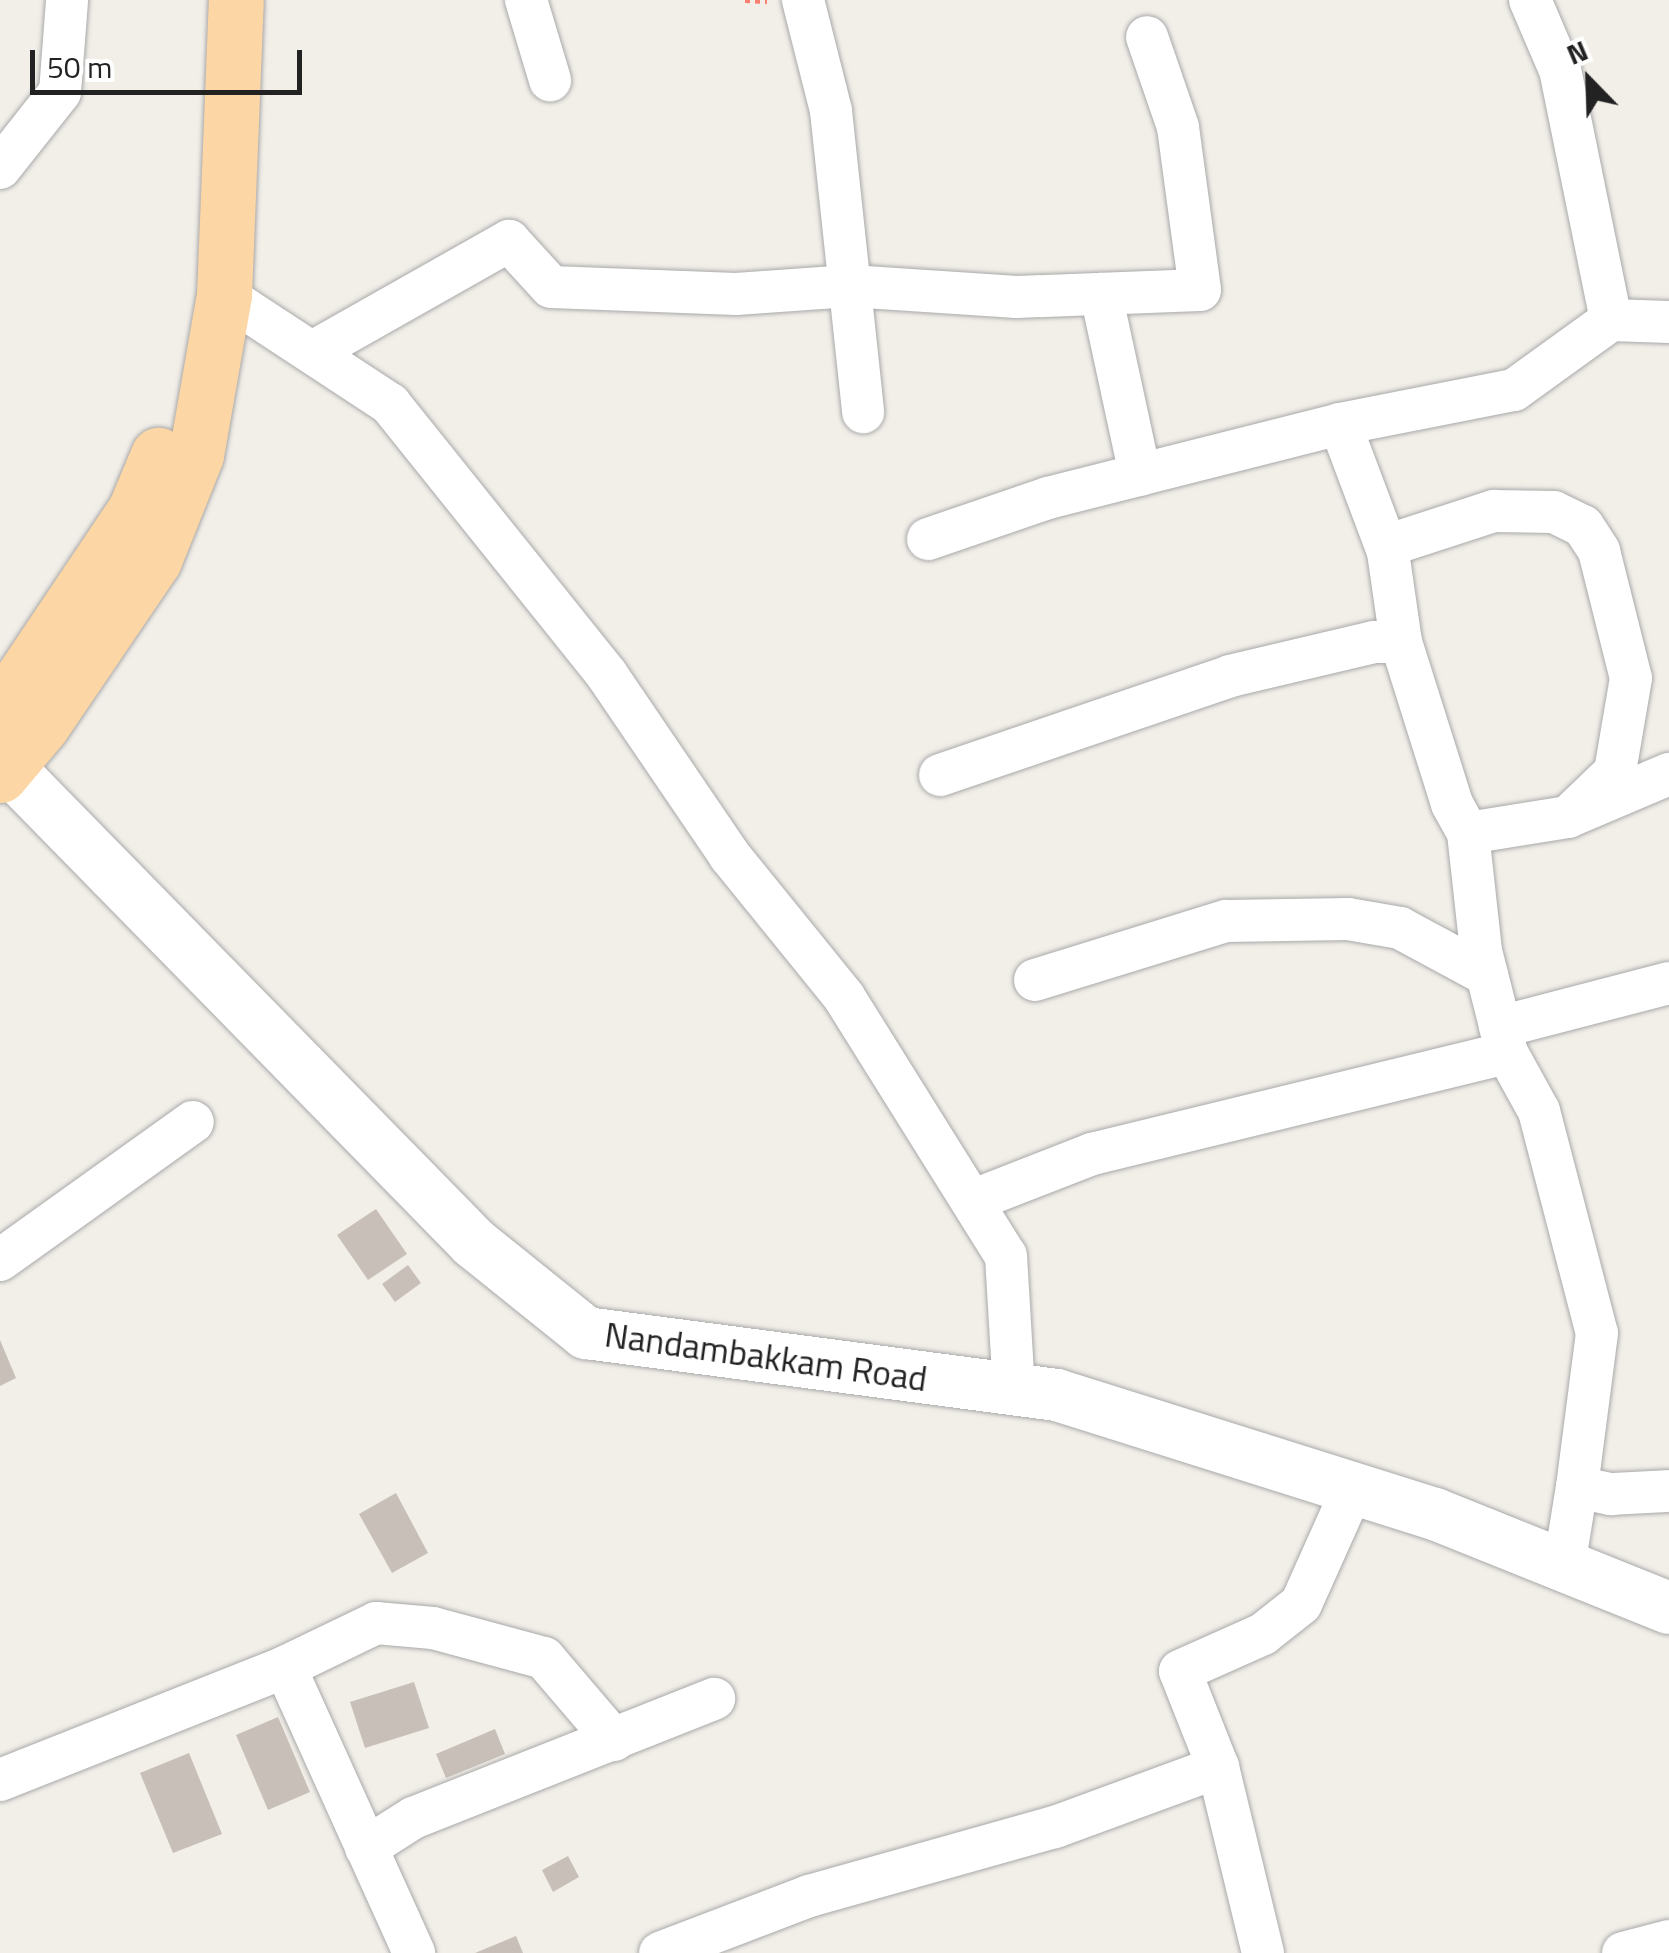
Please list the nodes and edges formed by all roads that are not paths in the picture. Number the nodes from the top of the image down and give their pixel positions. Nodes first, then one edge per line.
1 (67, 0) edge
2 (206, 0) edge
3 (236, 0) edge
4 (526, 0) edge
5 (802, 0) edge
6 (1530, 0) edge
7 (1147, 37) dead end
8 (550, 80) dead end
9 (0, 168) edge
10 (850, 286) junction
11 (1101, 294) junction
12 (224, 295) junction
13 (1612, 320) junction
14 (1669, 322) edge
15 (316, 350) junction
16 (864, 412) dead end
17 (1340, 424) junction
18 (1140, 475) junction
19 (928, 539) dead end
20 (1386, 546) junction
21 (1401, 642) junction
22 (0, 711) edge
23 (2, 766) edge
24 (1669, 774) edge
25 (940, 775) dead end
26 (1568, 817) junction
27 (1468, 832) junction
28 (1487, 975) junction
29 (1035, 980) dead end
30 (1669, 984) edge
31 (1503, 1040) junction
32 (193, 1122) dead end
33 (974, 1200) junction
34 (0, 1260) edge
35 (1014, 1389) junction
36 (1576, 1487) junction
37 (1353, 1488) junction
38 (1669, 1491) edge
39 (1564, 1566) junction
40 (1669, 1608) edge
41 (284, 1667) junction
42 (714, 1699) dead end
43 (614, 1740) junction
44 (1218, 1767) junction
45 (0, 1780) edge
46 (366, 1848) junction
47 (1669, 1941) edge
48 (414, 1953) edge
49 (660, 1953) edge
50 (1263, 1953) edge
51 (1622, 1953) edge

1 - 9 street
2 - 22 main road
3 - 12 main road
4 - 8 street
5 - 10 street
6 - 13 street
7 - 11 street
10 - 11 street
10 - 15 street
10 - 16 street
11 - 18 street
12 - 15 street
12 - 23 main road
13 - 14 street
13 - 17 street
15 - 33 street
17 - 18 street
17 - 20 street
18 - 19 street
20 - 21 street
20 - 26 street
21 - 25 street
21 - 27 street
23 - 35 street, Nandambakkam Road
24 - 26 street
26 - 27 street
27 - 28 street
28 - 29 street
28 - 31 street
30 - 31 street
31 - 33 street
31 - 36 street
32 - 34 street
33 - 35 street
35 - 37 street, Nandambakkam Road
36 - 38 street
36 - 39 street
37 - 39 street, Nandambakkam Road
37 - 44 street
39 - 40 street, Nandambakkam Road
41 - 43 street
41 - 45 street
41 - 46 street
42 - 43 street
43 - 46 street
44 - 49 street
44 - 50 street
46 - 48 street
47 - 51 street

